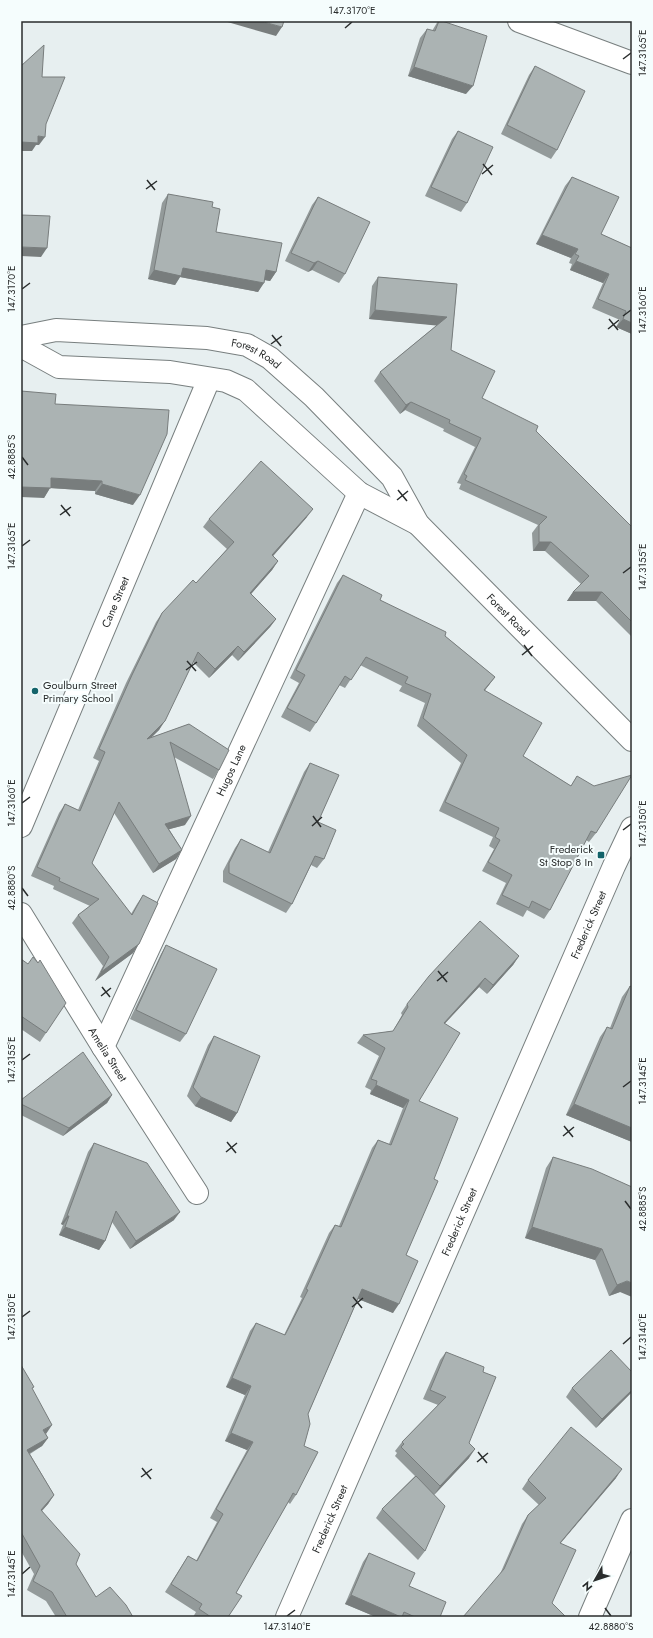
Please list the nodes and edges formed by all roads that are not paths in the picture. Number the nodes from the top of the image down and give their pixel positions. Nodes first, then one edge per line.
1 (519, 21) edge
2 (632, 63) edge
3 (21, 338) edge
4 (21, 346) edge
5 (209, 379) junction
6 (359, 493) junction
7 (418, 524) junction
8 (632, 740) edge
9 (21, 826) edge
10 (632, 828) edge
11 (21, 914) edge
12 (103, 1047) junction
13 (197, 1194) dead end
14 (632, 1520) edge
15 (287, 1617) edge
16 (590, 1617) edge

1 - 2 street
3 - 7 street, Forest Road
4 - 5 street, Forest Road
5 - 6 street, Forest Road
5 - 9 street, Cane Street
6 - 7 street, Forest Road
6 - 12 street, Hugos Lane
7 - 8 street, Forest Road
10 - 15 street, Frederick Street
11 - 12 street, Amelia Street
12 - 13 street, Amelia Street
14 - 16 street

